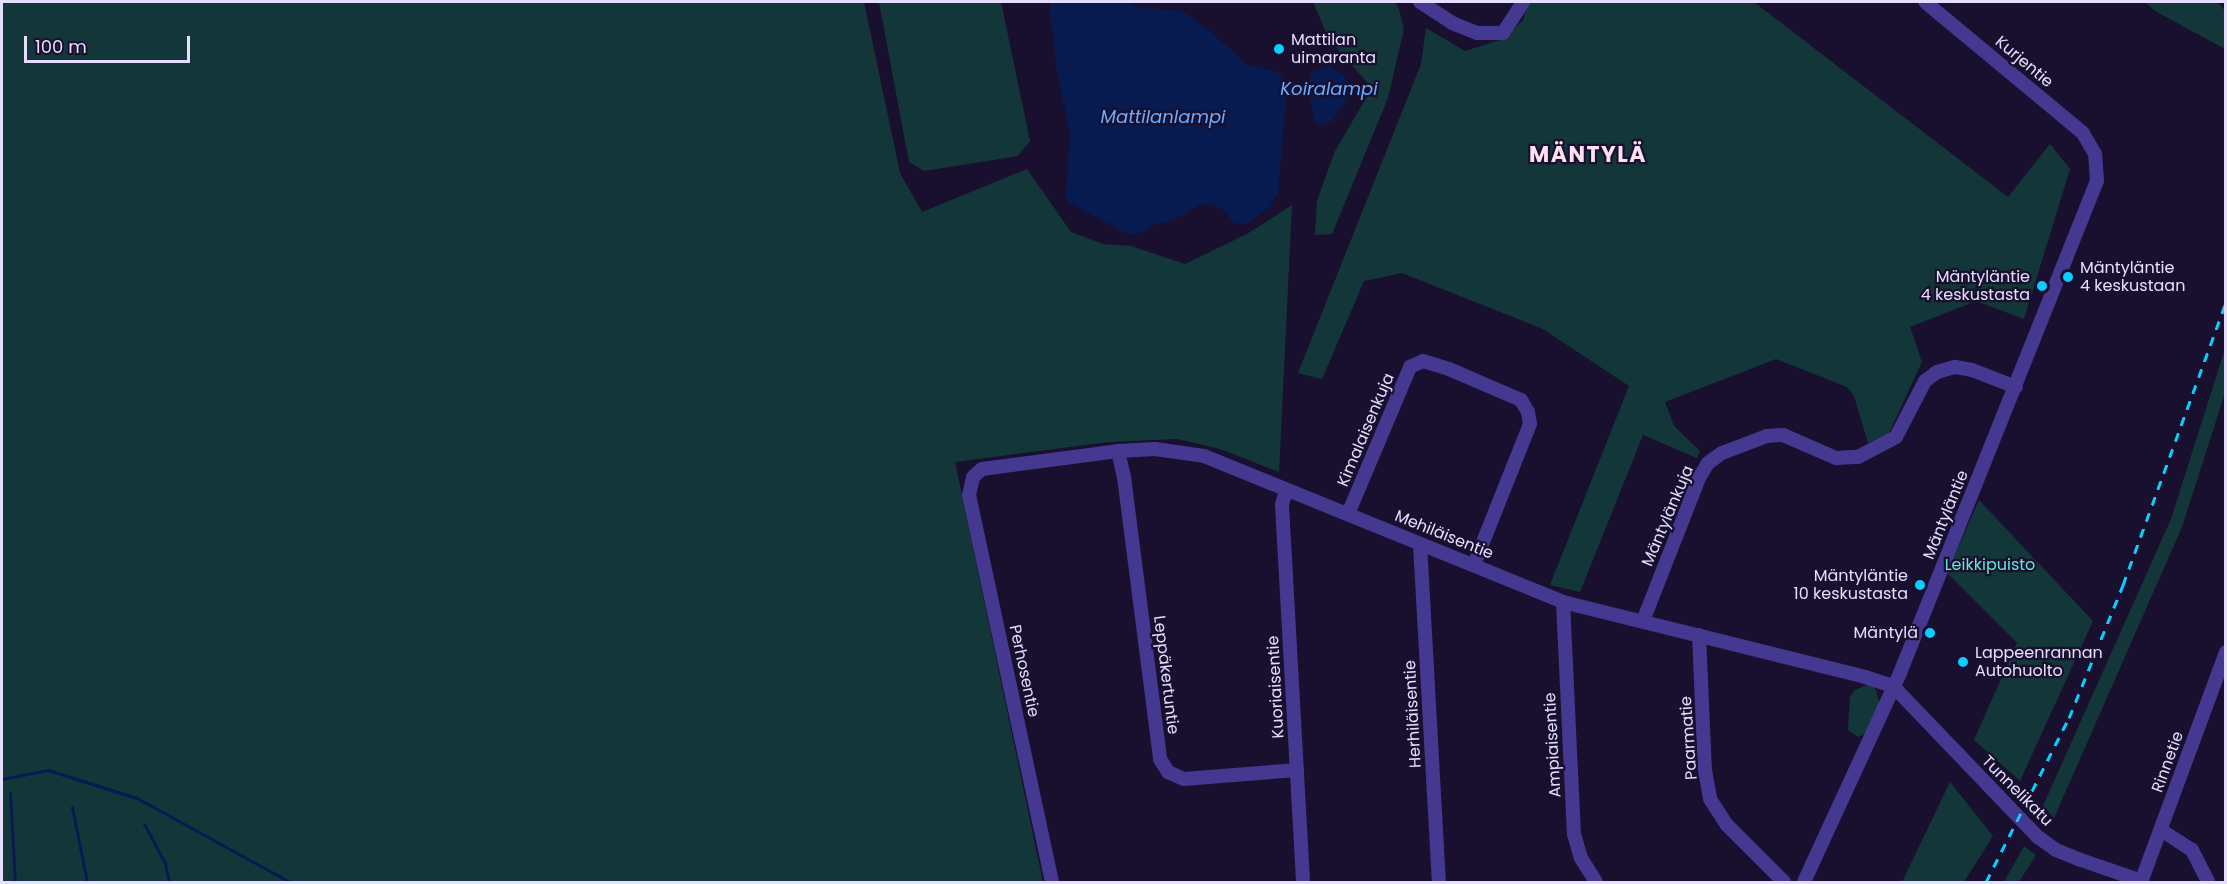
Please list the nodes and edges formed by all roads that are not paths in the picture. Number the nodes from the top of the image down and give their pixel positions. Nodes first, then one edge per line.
1 (1420, 2) edge
2 (1523, 2) edge
3 (1925, 2) edge
4 (2095, 154) joint
5 (2016, 387) junction
6 (1118, 451) junction
7 (982, 469) joint
8 (1286, 490) junction
9 (1348, 514) junction
10 (1420, 544) junction
11 (1474, 565) junction
12 (1563, 602) junction
13 (1643, 621) junction
14 (1699, 635) junction
15 (2226, 652) edge
16 (1893, 686) junction
17 (1297, 770) junction
18 (2161, 830) junction
19 (1052, 882) edge
20 (1303, 882) edge
21 (1439, 882) edge
22 (1596, 882) edge
23 (1784, 882) edge
24 (1804, 882) edge
25 (2142, 882) edge
26 (2208, 882) edge

1 - 2 street
3 - 4 street, Kurjentie
4 - 5 street, Mäntyläntie
5 - 13 street, Mäntylänkuja
5 - 16 street, Mäntyläntie
6 - 7 street, Mehiläisentie
6 - 8 street, Mehiläisentie
6 - 17 street, Leppäkertuntie
7 - 19 street, Perhosentie
8 - 9 street, Mehiläisentie
8 - 17 street, Kuoriaisentie
9 - 10 street, Mehiläisentie
9 - 11 street, Kimalaisenkuja
10 - 11 street, Mehiläisentie
10 - 21 street, Herhiläisentie
11 - 12 street, Mehiläisentie
12 - 13 street, Mehiläisentie
12 - 22 street, Ampiaisentie
13 - 14 street, Mehiläisentie
14 - 16 street, Mehiläisentie
14 - 23 street, Paarmatie
15 - 18 street, Rinnetie
16 - 24 street, Mäntyläntie
16 - 25 street, Tunnelikatu
17 - 20 street, Kuoriaisentie
18 - 25 street, Rinnetie
18 - 26 street

